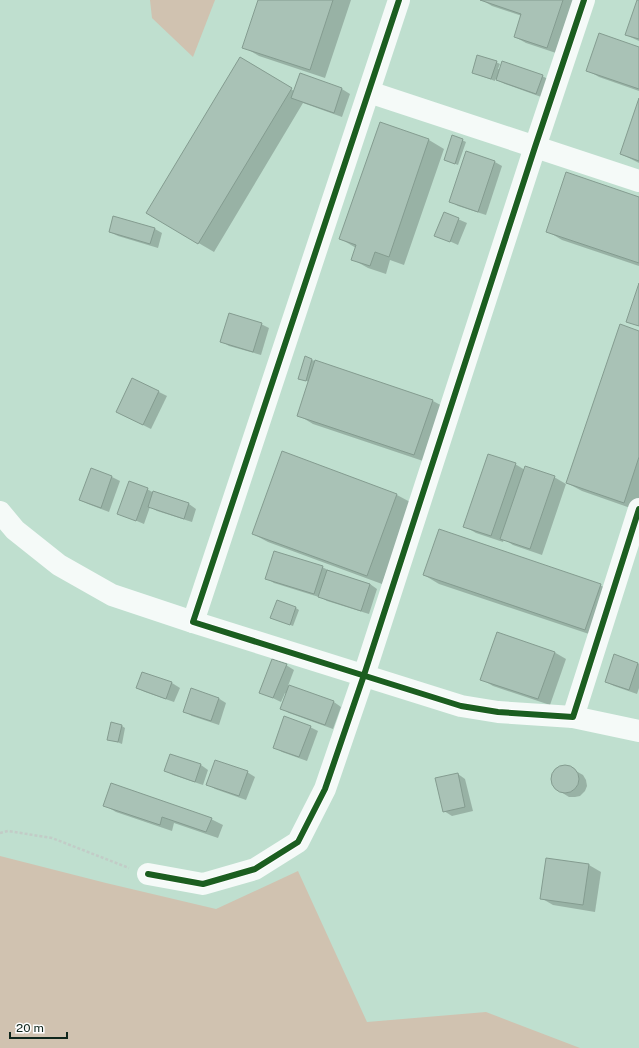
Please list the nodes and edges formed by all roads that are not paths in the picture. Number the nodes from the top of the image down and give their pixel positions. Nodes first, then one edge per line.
1 (399, 0) edge
2 (584, 0) edge
3 (369, 92) junction
4 (535, 147) junction
5 (639, 181) edge
6 (639, 509) edge
7 (0, 512) edge
8 (193, 622) junction
9 (364, 675) junction
10 (573, 717) junction
11 (639, 731) edge
12 (148, 874) road end

1 - 3 street
2 - 4 street
3 - 4 street
3 - 8 street
4 - 5 street
4 - 9 street
6 - 10 street
7 - 8 street
8 - 9 street
9 - 10 street
9 - 12 street
10 - 11 street

